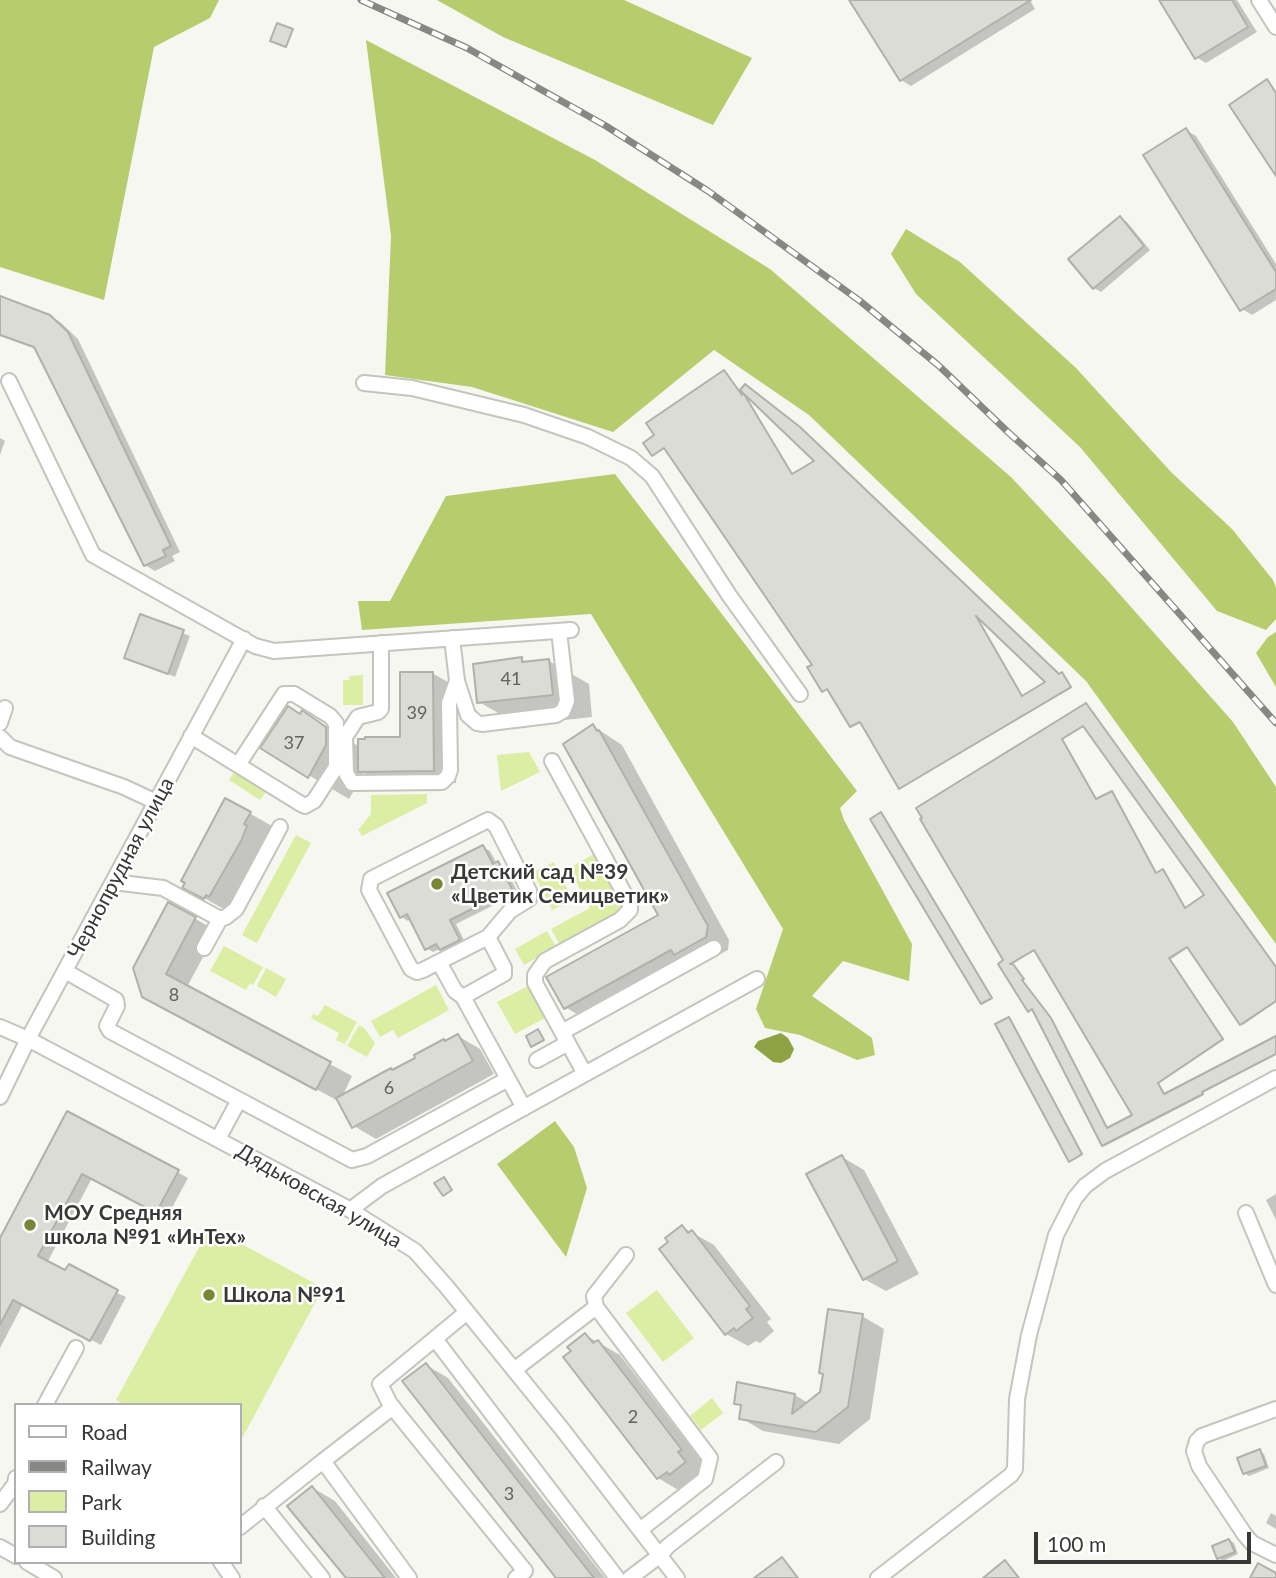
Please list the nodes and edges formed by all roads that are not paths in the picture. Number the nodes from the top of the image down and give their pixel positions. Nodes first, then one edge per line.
1 (1259, 0) edge
2 (1276, 27) edge
3 (9, 381) dead end
4 (364, 383) dead end
5 (452, 638) junction
6 (244, 639) junction
7 (381, 643) junction
8 (457, 681) junction
9 (800, 694) dead end
10 (5, 708) dead end
11 (0, 723) edge
12 (191, 736) junction
13 (0, 737) edge
14 (552, 761) dead end
15 (238, 765) junction
16 (156, 802) junction
17 (280, 827) dead end
18 (113, 882) junction
19 (220, 919) junction
20 (488, 937) junction
21 (204, 948) dead end
22 (715, 948) dead end
23 (439, 962) junction
24 (65, 971) junction
25 (757, 979) dead end
26 (463, 997) junction
27 (0, 1027) edge
28 (565, 1037) junction
29 (28, 1039) junction
30 (537, 1060) dead end
31 (585, 1074) junction
32 (1276, 1078) edge
33 (508, 1079) junction
34 (0, 1097) edge
35 (239, 1100) junction
36 (524, 1108) junction
37 (218, 1139) junction
38 (351, 1210) junction
39 (1246, 1213) dead end
40 (626, 1255) dead end
41 (1276, 1285) edge
42 (596, 1307) junction
43 (467, 1312) junction
44 (435, 1339) junction
45 (76, 1348) dead end
46 (514, 1370) junction
47 (47, 1403) edge
48 (393, 1407) junction
49 (1276, 1409) edge
50 (323, 1461) junction
51 (776, 1462) dead end
52 (14, 1485) edge
53 (0, 1504) edge
54 (264, 1506) junction
55 (242, 1525) edge
56 (640, 1530) junction
57 (1276, 1555) edge
58 (659, 1556) junction
59 (30, 1564) edge
60 (54, 1578) edge
61 (322, 1578) edge
62 (410, 1578) edge
63 (516, 1578) edge
64 (617, 1578) edge
65 (630, 1578) edge
66 (677, 1578) edge
67 (878, 1578) edge

1 - 2 street
3 - 6 street
4 - 9 street
5 - 7 street
5 - 8 street
5 - 8 street
6 - 7 street
6 - 12 street, Чернопрудная улица
7 - 8 street
10 - 11 street
12 - 15 street
12 - 16 street, Чернопрудная улица
13 - 16 street
14 - 28 street
15 - 15 street
16 - 18 street, Чернопрудная улица
17 - 19 street
18 - 19 street
18 - 24 street, Чернопрудная улица
19 - 21 street
20 - 23 street
20 - 23 street
20 - 26 street
22 - 28 street
23 - 26 street
24 - 29 street, Чернопрудная улица
24 - 35 street
25 - 31 street
26 - 33 street
27 - 29 street, Дядьковская улица
28 - 30 street
28 - 31 street
29 - 34 street, Чернопрудная улица
29 - 37 street, Дядьковская улица
31 - 36 street
32 - 67 street
33 - 35 street
33 - 36 street
35 - 37 street
36 - 38 street
37 - 38 street, Дядьковская улица
38 - 43 street, Дядьковская улица
39 - 41 street
40 - 42 street
42 - 46 street
42 - 56 street
43 - 44 street
43 - 46 street, Дядьковская улица
44 - 48 street
44 - 64 street
45 - 47 street
46 - 56 street, Дядьковская улица
48 - 50 street
48 - 63 street
49 - 57 street
50 - 54 street
50 - 62 street
51 - 58 street
52 - 53 street
54 - 55 street
54 - 61 street
56 - 58 street, Дядьковская улица
58 - 65 street
58 - 66 street, Дядьковская улица
59 - 60 street

